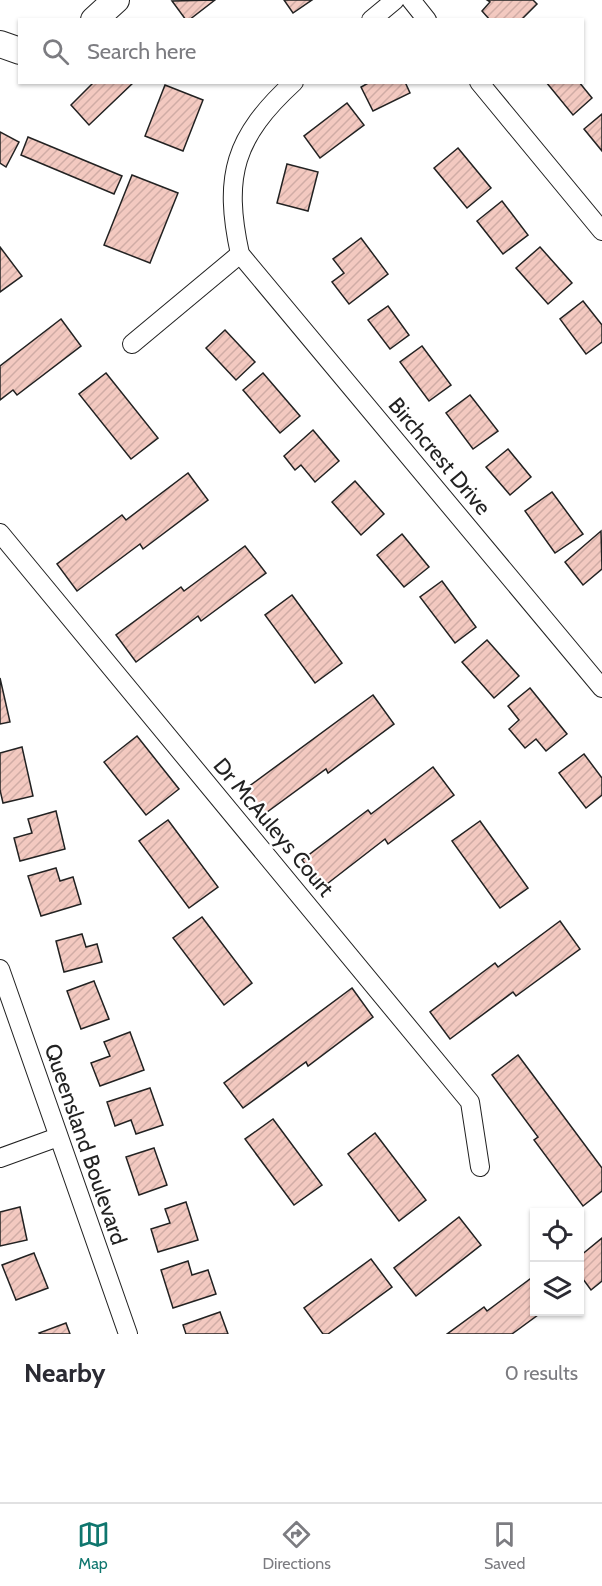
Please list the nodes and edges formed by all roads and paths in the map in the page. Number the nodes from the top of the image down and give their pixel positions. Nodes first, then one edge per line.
1 (116, 0) edge
2 (395, 0) edge
3 (411, 0) edge
4 (96, 18) edge
5 (372, 18) edge
6 (425, 18) edge
7 (0, 44) edge
8 (18, 50) edge
9 (292, 84) edge
10 (481, 84) edge
11 (602, 231) edge
12 (240, 254) junction
13 (132, 344) dead end
14 (0, 533) edge
15 (602, 688) edge
16 (0, 969) edge
17 (58, 1137) junction
18 (0, 1158) edge
19 (480, 1167) dead end
20 (128, 1334) edge

1 - 4 street
2 - 5 street
3 - 6 street
7 - 8 street
9 - 12 street
10 - 11 street
12 - 13 street
12 - 15 street, Birchcrest Drive
14 - 19 street, Dr McAuleys Court
16 - 17 street, Queensland Boulevard
17 - 18 street
17 - 20 street, Queensland Boulevard

